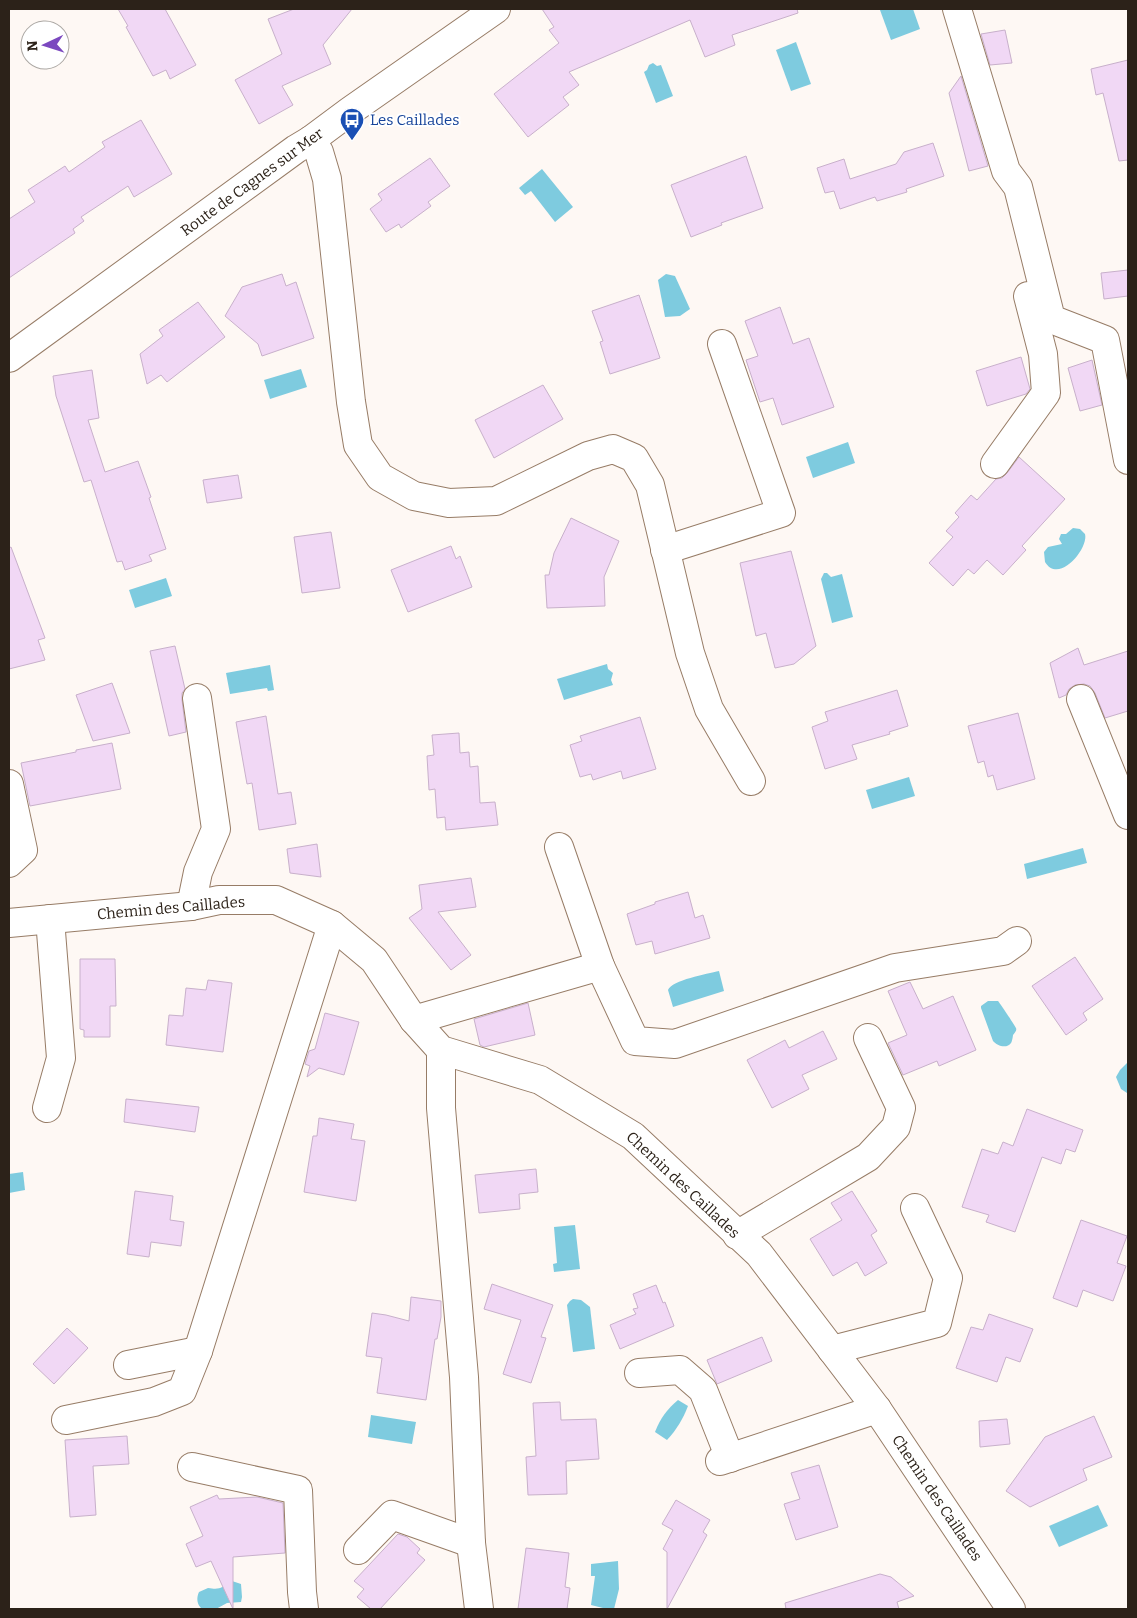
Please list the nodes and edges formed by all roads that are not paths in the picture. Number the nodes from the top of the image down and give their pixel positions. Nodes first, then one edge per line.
1 (496, 9) edge
2 (957, 9) edge
3 (312, 140) junction
4 (1006, 171) junction
5 (722, 344) dead end
6 (9, 358) edge
7 (1128, 460) edge
8 (995, 464) dead end
9 (665, 550) junction
10 (197, 698) dead end
11 (1081, 698) dead end
12 (751, 781) dead end
13 (9, 784) edge
14 (1128, 816) edge
15 (559, 847) dead end
16 (9, 863) edge
17 (190, 906) junction
18 (50, 919) junction
19 (9, 923) edge
20 (332, 925) junction
21 (1018, 941) dead end
22 (600, 966) junction
23 (414, 1020) junction
24 (868, 1038) dead end
25 (441, 1050) junction
26 (47, 1108) dead end
27 (915, 1208) dead end
28 (736, 1235) junction
29 (832, 1350) junction
30 (198, 1351) junction
31 (128, 1365) dead end
32 (639, 1373) dead end
33 (877, 1409) junction
34 (66, 1420) dead end
35 (192, 1466) dead end
36 (470, 1542) junction
37 (358, 1550) dead end
38 (304, 1609) edge
39 (479, 1609) edge
40 (1011, 1609) edge

1 - 3 street, Route de Cagnes sur Mer
2 - 4 street
3 - 6 street, Route de Cagnes sur Mer
3 - 9 street
4 - 7 street
4 - 8 street
5 - 9 street
9 - 12 street
10 - 17 street
11 - 14 street
13 - 16 street
15 - 22 street
17 - 18 street, Chemin des Caillades
17 - 20 street, Chemin des Caillades
18 - 19 street, Chemin des Caillades
18 - 26 street
20 - 23 street, Chemin des Caillades
20 - 30 street
21 - 22 street
22 - 23 street
23 - 25 street, Chemin des Caillades
24 - 28 street
25 - 28 street, Chemin des Caillades
25 - 36 street
27 - 29 street
28 - 29 street, Chemin des Caillades
29 - 33 street, Chemin des Caillades
30 - 31 street
30 - 34 street
32 - 33 street
33 - 40 street, Chemin des Caillades
35 - 38 street
36 - 37 street
36 - 39 street

